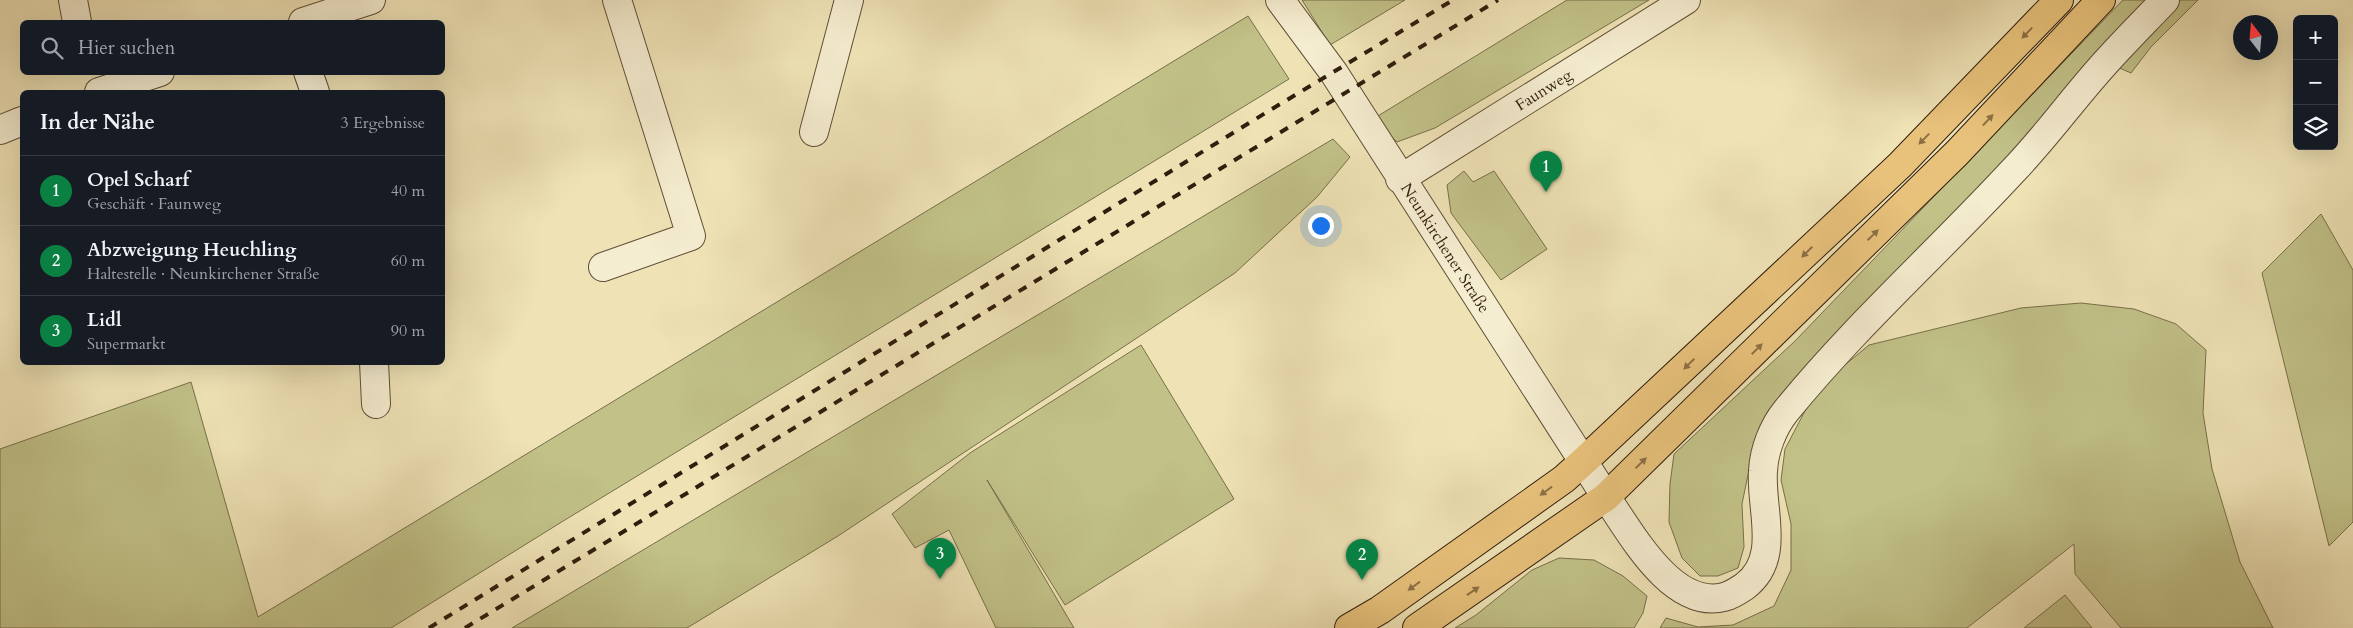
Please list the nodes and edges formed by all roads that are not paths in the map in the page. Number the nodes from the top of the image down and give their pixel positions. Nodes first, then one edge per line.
1 (73, 0) edge
2 (371, 0) edge
3 (617, 0) edge
4 (849, 0) edge
5 (1280, 0) edge
6 (1686, 0) edge
7 (2059, 0) edge
8 (2101, 0) edge
9 (2165, 0) edge
10 (78, 20) edge
11 (309, 20) edge
12 (91, 75) edge
13 (151, 75) edge
14 (309, 75) edge
15 (94, 90) edge
16 (105, 90) edge
17 (314, 90) edge
18 (20, 122) edge
19 (0, 130) edge
20 (814, 132) dead end
21 (1400, 179) junction
22 (603, 267) dead end
23 (374, 365) edge
24 (376, 404) dead end
25 (1584, 461) junction
26 (1606, 497) junction
27 (1349, 628) edge
28 (1417, 628) edge

1 - 10 street
2 - 11 street
3 - 22 street
4 - 20 street
5 - 21 street, Neunkirchener Straße
6 - 21 street, Faunweg
7 -> 25 main road
26 -> 8 main road
9 - 26 street, Neunkirchener Straße
12 - 15 street
13 - 16 street
14 - 17 street
18 - 19 street
21 - 25 street, Neunkirchener Straße
23 - 24 street
25 - 26 street, Neunkirchener Straße
25 -> 27 main road
28 -> 26 main road

